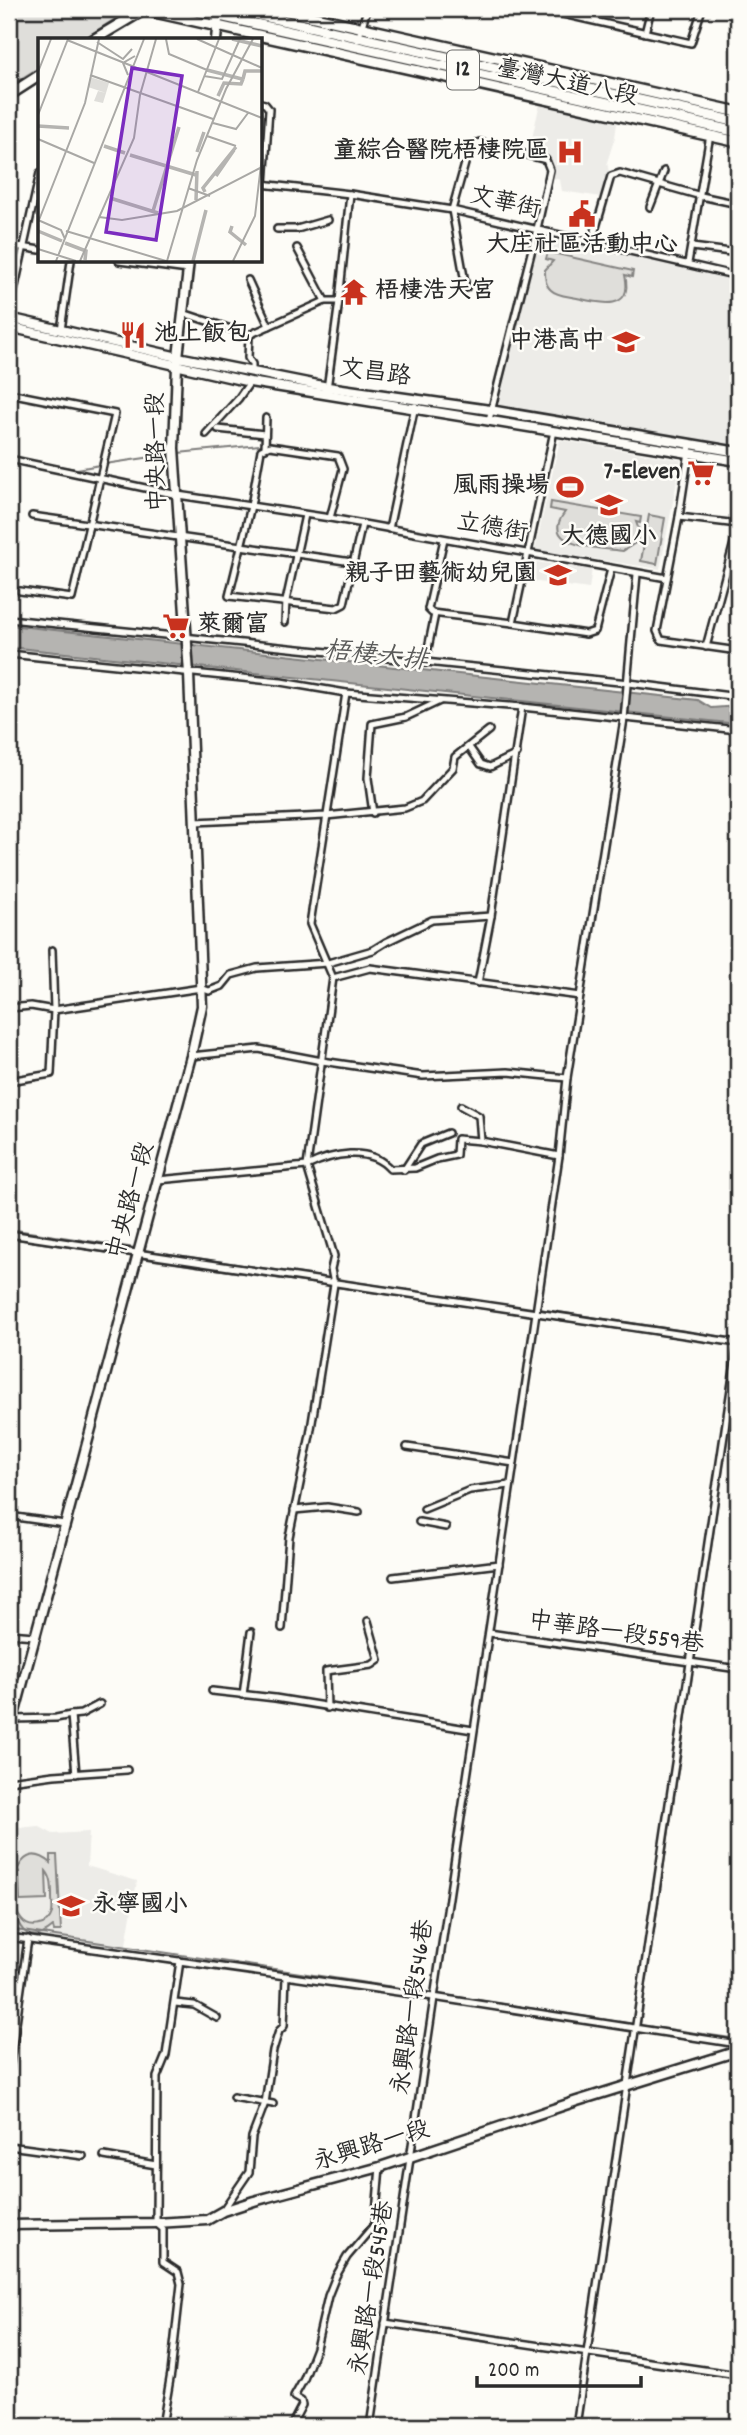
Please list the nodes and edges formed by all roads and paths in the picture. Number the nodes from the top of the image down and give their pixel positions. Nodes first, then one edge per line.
1 (144, 9) edge
2 (188, 9) edge
3 (232, 9) edge
4 (279, 9) edge
5 (367, 9) edge
6 (541, 9) edge
7 (591, 9) edge
8 (651, 9) edge
9 (702, 9) edge
10 (218, 16) edge
11 (588, 19) junction
12 (645, 33) junction
13 (103, 37) edge
14 (216, 38) edge
15 (357, 42) junction
16 (38, 76) edge
17 (9, 94) edge
18 (262, 103) edge
19 (738, 112) edge
20 (713, 121) junction
21 (738, 122) edge
22 (738, 132) edge
23 (738, 142) edge
24 (664, 171) dead end
25 (38, 183) edge
26 (659, 184) junction
27 (262, 185) edge
28 (350, 194) junction
29 (701, 196) junction
30 (738, 204) edge
31 (650, 207) dead end
32 (452, 210) junction
33 (328, 220) dead end
34 (277, 229) dead end
35 (537, 229) junction
36 (592, 241) junction
37 (9, 245) edge
38 (691, 247) junction
39 (25, 248) junction
40 (298, 248) dead end
41 (38, 250) edge
42 (738, 253) edge
43 (71, 262) edge
44 (136, 262) edge
45 (688, 263) junction
46 (189, 265) edge
47 (738, 276) edge
48 (248, 280) dead end
49 (466, 288) dead end
50 (325, 301) junction
51 (340, 301) junction
52 (183, 313) junction
53 (9, 316) edge
54 (269, 326) junction
55 (9, 327) edge
56 (61, 330) junction
57 (249, 335) junction
58 (177, 361) junction
59 (252, 371) junction
60 (250, 382) junction
61 (327, 391) junction
62 (9, 393) edge
63 (415, 403) junction
64 (489, 415) junction
65 (266, 418) dead end
66 (555, 425) junction
67 (218, 429) dead end
68 (206, 434) dead end
69 (265, 434) junction
70 (265, 448) junction
71 (689, 449) junction
72 (738, 452) edge
73 (9, 459) edge
74 (738, 461) edge
75 (98, 479) junction
76 (178, 495) junction
77 (251, 506) junction
78 (305, 515) junction
79 (32, 516) dead end
80 (679, 517) junction
81 (330, 518) junction
82 (88, 524) junction
83 (362, 524) junction
84 (738, 526) edge
85 (389, 529) junction
86 (179, 537) junction
87 (444, 539) junction
88 (241, 547) junction
89 (296, 553) junction
90 (528, 553) junction
91 (352, 562) junction
92 (611, 569) junction
93 (637, 574) junction
94 (667, 578) junction
95 (20, 591) dead end
96 (286, 601) junction
97 (435, 614) junction
98 (9, 619) edge
99 (285, 622) dead end
100 (513, 623) junction
101 (185, 639) junction
102 (706, 647) junction
103 (738, 651) edge
104 (10, 654) edge
105 (425, 663) junction
106 (9, 664) edge
107 (188, 671) junction
108 (629, 683) junction
109 (346, 693) junction
110 (738, 697) edge
111 (442, 700) junction
112 (522, 707) junction
113 (624, 719) junction
114 (489, 730) dead end
115 (738, 730) edge
116 (469, 747) junction
117 (516, 754) junction
118 (373, 813) junction
119 (326, 816) junction
120 (195, 822) junction
121 (491, 916) junction
122 (52, 950) dead end
123 (328, 963) junction
124 (333, 978) junction
125 (478, 983) junction
126 (201, 988) junction
127 (580, 996) junction
128 (9, 1008) edge
129 (54, 1010) junction
130 (191, 1056) junction
131 (322, 1062) junction
132 (567, 1078) junction
133 (9, 1081) edge
134 (461, 1106) dead end
135 (448, 1133) dead end
136 (481, 1141) junction
137 (559, 1156) junction
138 (307, 1166) junction
139 (404, 1170) junction
140 (158, 1180) junction
141 (9, 1234) edge
142 (137, 1252) junction
143 (334, 1284) junction
144 (536, 1314) junction
145 (738, 1343) edge
146 (407, 1447) dead end
147 (514, 1464) junction
148 (510, 1485) junction
149 (424, 1509) dead end
150 (294, 1510) junction
151 (359, 1512) dead end
152 (9, 1516) edge
153 (419, 1522) dead end
154 (65, 1524) junction
155 (446, 1527) dead end
156 (499, 1564) junction
157 (393, 1577) dead end
158 (368, 1621) dead end
159 (282, 1628) dead end
160 (250, 1632) dead end
161 (489, 1633) junction
162 (9, 1634) edge
163 (35, 1636) junction
164 (691, 1662) junction
165 (738, 1669) edge
166 (212, 1691) dead end
167 (243, 1695) junction
168 (100, 1704) dead end
169 (327, 1708) junction
170 (71, 1715) junction
171 (13, 1719) junction
172 (473, 1730) junction
173 (9, 1734) edge
174 (127, 1770) dead end
175 (76, 1774) junction
176 (9, 1781) edge
177 (9, 1937) edge
178 (28, 1940) junction
179 (180, 1961) junction
180 (286, 1976) junction
181 (433, 1997) junction
182 (175, 2003) junction
183 (217, 2018) dead end
184 (636, 2028) junction
185 (738, 2044) edge
186 (738, 2050) edge
187 (9, 2072) edge
188 (627, 2086) junction
189 (233, 2097) dead end
190 (265, 2103) junction
191 (273, 2104) dead end
192 (9, 2146) edge
193 (411, 2155) junction
194 (83, 2156) dead end
195 (104, 2156) dead end
196 (156, 2165) junction
197 (380, 2167) junction
198 (223, 2211) junction
199 (156, 2223) junction
200 (9, 2225) edge
201 (385, 2323) junction
202 (587, 2354) junction
203 (738, 2375) edge
204 (162, 2426) edge
205 (291, 2426) edge
206 (370, 2426) edge
207 (576, 2426) edge

1 - 10 main road, 臺灣大道八段 / 12
1 - 13 main road
2 - 10 main road, 臺灣大道八段 / 12
3 - 15 main road, 臺灣大道八段 / 12
4 - 15 main road, 臺灣大道八段 / 12
5 - 15 street
6 - 11 street
7 - 11 street
8 - 12 street
9 - 12 street
10 - 14 street
10 - 15 main road, 臺灣大道八段 / 12
11 - 12 street
15 - 20 main road, 臺灣大道八段 / 12
15 - 20 main road, 臺灣大道八段 / 12
16 - 17 main road
18 - 27 street
19 - 20 main road, 臺灣大道八段 / 12
20 - 21 main road, 臺灣大道八段 / 12
20 - 22 main road, 臺灣大道八段 / 12
20 - 23 main road, 臺灣大道八段 / 12
20 - 29 street
24 - 26 street
25 - 39 street
26 - 29 street
26 - 31 street
26 - 36 street
27 - 28 street, 文華街
28 - 32 street, 文華街
28 - 51 street
29 - 30 street
29 - 38 street
32 - 35 street, 文華街
32 - 35 street
32 - 49 street
33 - 34 street
35 - 36 street, 文華街
35 - 64 street
36 - 45 street, 文華街
37 - 39 street
38 - 42 street
38 - 45 street
39 - 41 street
39 - 53 street
40 - 50 street
43 - 56 street
44 - 46 street
45 - 47 street, 文華街
46 - 52 street, 中央路一段
48 - 54 street
50 - 51 street
50 - 54 street
51 - 61 street
52 - 57 street
52 - 58 street, 中央路一段
53 - 56 street, 文昌路
54 - 57 street
55 - 58 street, 文昌路
56 - 58 street, 文昌路
57 - 59 street
58 - 59 street, 文昌路
58 - 60 street, 文昌路
58 - 76 street, 中央路一段
59 - 60 street
59 - 61 street, 文昌路
60 - 61 street, 文昌路
60 - 68 street
61 - 63 street, 文昌路
62 - 75 street
63 - 64 street, 文昌路
63 - 85 street
64 - 66 street, 文昌路
65 - 69 street
66 - 71 street, 文昌路
66 - 90 street
67 - 69 street
69 - 70 street
70 - 77 street
70 - 81 street
71 - 72 street, 文昌路
71 - 74 street, 文昌路
71 - 80 street
73 - 75 street, 立德街
75 - 76 street, 立德街
75 - 82 street
76 - 77 street, 立德街
76 - 86 street, 中央路一段
77 - 78 street, 立德街
77 - 88 street
78 - 81 street, 立德街
78 - 89 street
79 - 82 street
80 - 84 street
80 - 94 street
81 - 83 street, 立德街
82 - 86 street
82 - 95 street
83 - 85 street, 立德街
83 - 91 street
84 - 102 street
85 - 87 street, 立德街
86 - 88 street
86 - 101 street, 中央路一段
87 - 90 street, 立德街
87 - 97 street
88 - 89 street
88 - 96 street
89 - 91 street
89 - 96 street
90 - 92 street, 立德街
90 - 100 street
91 - 96 street
92 - 93 street, 立德街
92 - 100 street
93 - 94 street, 立德街
93 - 108 street, 永興路一段546巷
94 - 102 street
96 - 99 street
97 - 100 street
97 - 105 street
98 - 101 street
101 - 105 street
101 - 107 street, 中央路一段
102 - 103 street
104 - 106 street
104 - 107 street
105 - 108 street
107 - 109 street
107 - 120 street, 中央路一段
108 - 110 street
108 - 113 street, 永興路一段546巷
109 - 111 street
109 - 119 street
111 - 112 street
111 - 118 street
112 - 113 street
112 - 117 street
113 - 115 street
113 - 127 street, 永興路一段546巷
114 - 116 street
116 - 117 street
116 - 118 street
117 - 121 street
118 - 119 street
119 - 120 street
119 - 123 street
120 - 126 street, 中央路一段
121 - 123 street
121 - 125 street
122 - 129 street
123 - 124 street
123 - 126 street
124 - 125 street
124 - 131 street
125 - 127 street
126 - 129 street
126 - 130 street, 中央路一段
127 - 132 street, 永興路一段546巷
128 - 129 street
129 - 133 street
130 - 131 street
130 - 140 street, 中央路一段
131 - 132 street
131 - 138 street
132 - 137 street, 永興路一段546巷
134 - 136 street
135 - 139 street
136 - 137 street
136 - 139 street
137 - 144 street, 永興路一段546巷
138 - 139 street
138 - 140 street
138 - 143 street
140 - 142 street, 中央路一段
141 - 142 street
142 - 143 street
142 - 154 street, 中央路一段
143 - 144 street
143 - 150 street
144 - 145 street
144 - 147 street, 永興路一段546巷
145 - 164 street
146 - 147 street
147 - 148 street, 永興路一段546巷
148 - 149 street
148 - 156 street, 永興路一段546巷
150 - 151 street
150 - 159 street
152 - 154 street
153 - 155 street
154 - 163 street, 中央路一段
156 - 157 street
156 - 161 street, 永興路一段546巷
158 - 169 street
160 - 167 street
161 - 164 street, 中華路一段559巷
161 - 172 street, 永興路一段546巷
162 - 163 street
163 - 171 street, 中央路一段
164 - 165 street, 中華路一段559巷
164 - 184 street
166 - 167 street
167 - 169 street
168 - 170 street
169 - 172 street
170 - 171 street
170 - 175 street
171 - 173 street, 中央路一段
172 - 181 street, 永興路一段546巷
174 - 175 street
175 - 176 street
177 - 178 street
178 - 179 street
178 - 187 street
179 - 180 street
179 - 182 street
180 - 181 street
180 - 190 street
181 - 184 street
181 - 193 street, 永興路一段546巷
182 - 183 street
182 - 196 street
184 - 185 street
184 - 188 street
186 - 188 street, 永興路一段
188 - 193 street, 永興路一段
188 - 202 street
189 - 190 street
190 - 191 street
190 - 198 street
192 - 194 street
193 - 197 street, 永興路一段
193 - 201 street, 永興路一段545巷
195 - 196 street
196 - 199 street
197 - 198 street, 永興路一段
197 - 205 street
198 - 199 street, 永興路一段
199 - 200 street, 永興路一段
199 - 204 street
201 - 202 street
201 - 206 street, 永興路一段545巷
202 - 203 street
202 - 207 street

